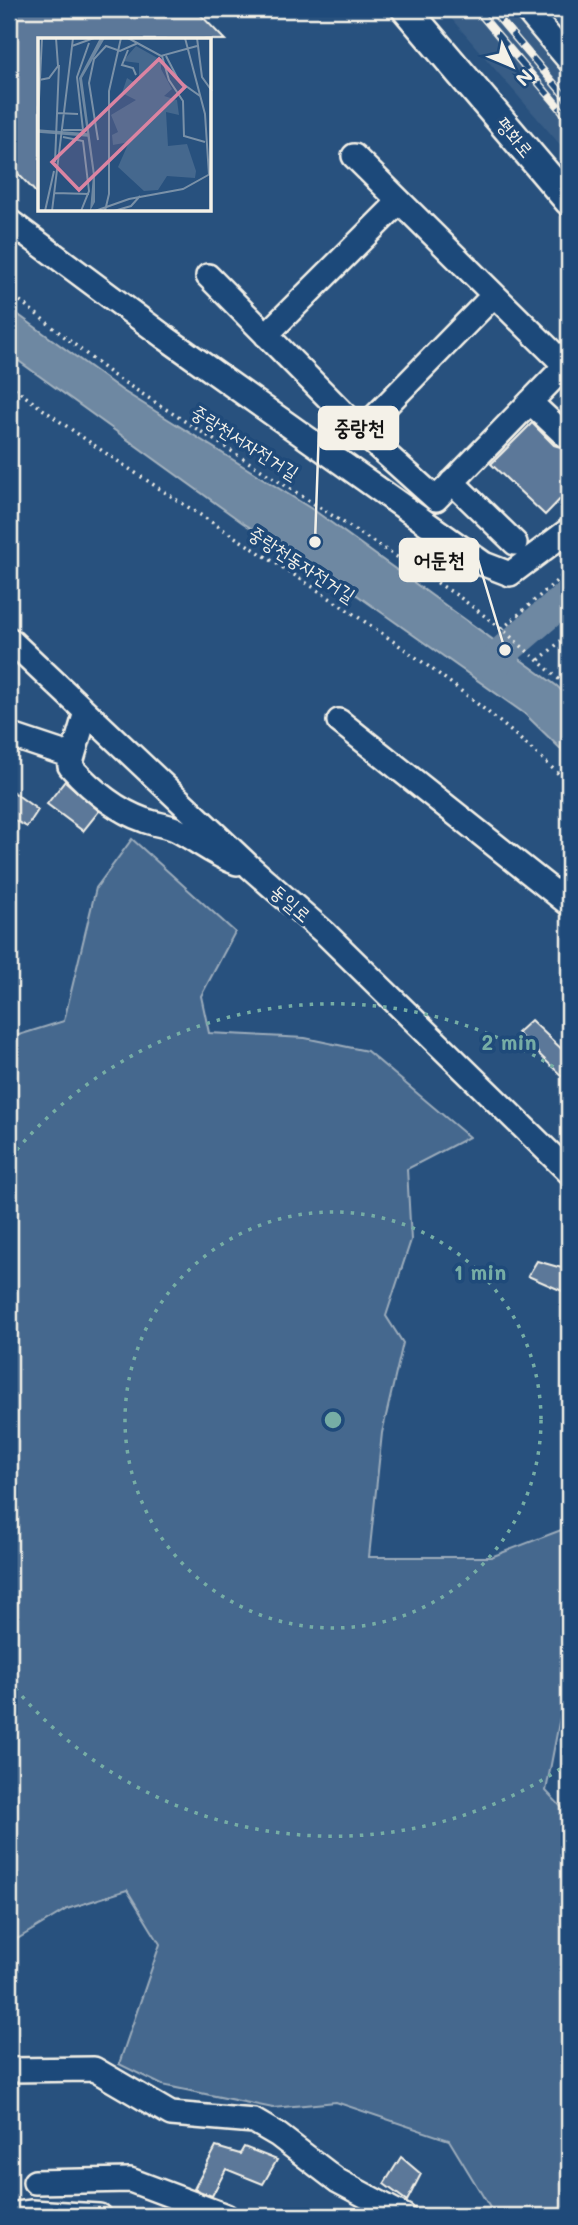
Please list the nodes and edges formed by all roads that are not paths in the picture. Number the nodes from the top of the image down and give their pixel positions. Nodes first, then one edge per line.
1 (407, 9) edge
2 (526, 9) edge
3 (569, 61) edge
4 (354, 156) dead end
5 (569, 201) edge
6 (399, 202) junction
7 (9, 221) edge
8 (208, 276) dead end
9 (493, 296) junction
10 (266, 335) junction
11 (568, 364) edge
12 (530, 402) junction
13 (361, 431) junction
14 (564, 434) dead end
15 (452, 482) junction
16 (569, 530) edge
17 (515, 543) dead end
18 (9, 639) edge
19 (86, 712) junction
20 (339, 721) dead end
21 (9, 735) edge
22 (72, 756) junction
23 (250, 867) junction
24 (569, 904) edge
25 (569, 1172) edge
26 (9, 2070) edge
27 (36, 2182) dead end
28 (9, 2216) edge
29 (99, 2216) edge
30 (226, 2216) edge
31 (404, 2216) edge

1 - 5 main road, 평화로
2 - 3 street
4 - 6 street
6 - 9 street
6 - 10 street
7 - 16 street
8 - 10 street
9 - 11 street
9 - 13 street
10 - 13 street
11 - 12 street
12 - 14 street
12 - 15 street
13 - 15 street
15 - 17 street
18 - 19 street, 동일로
19 - 22 street
19 - 23 street, 동일로
20 - 24 street
21 - 22 street
22 - 23 street
23 - 25 street, 동일로
26 - 31 street
27 - 30 street
28 - 29 street

